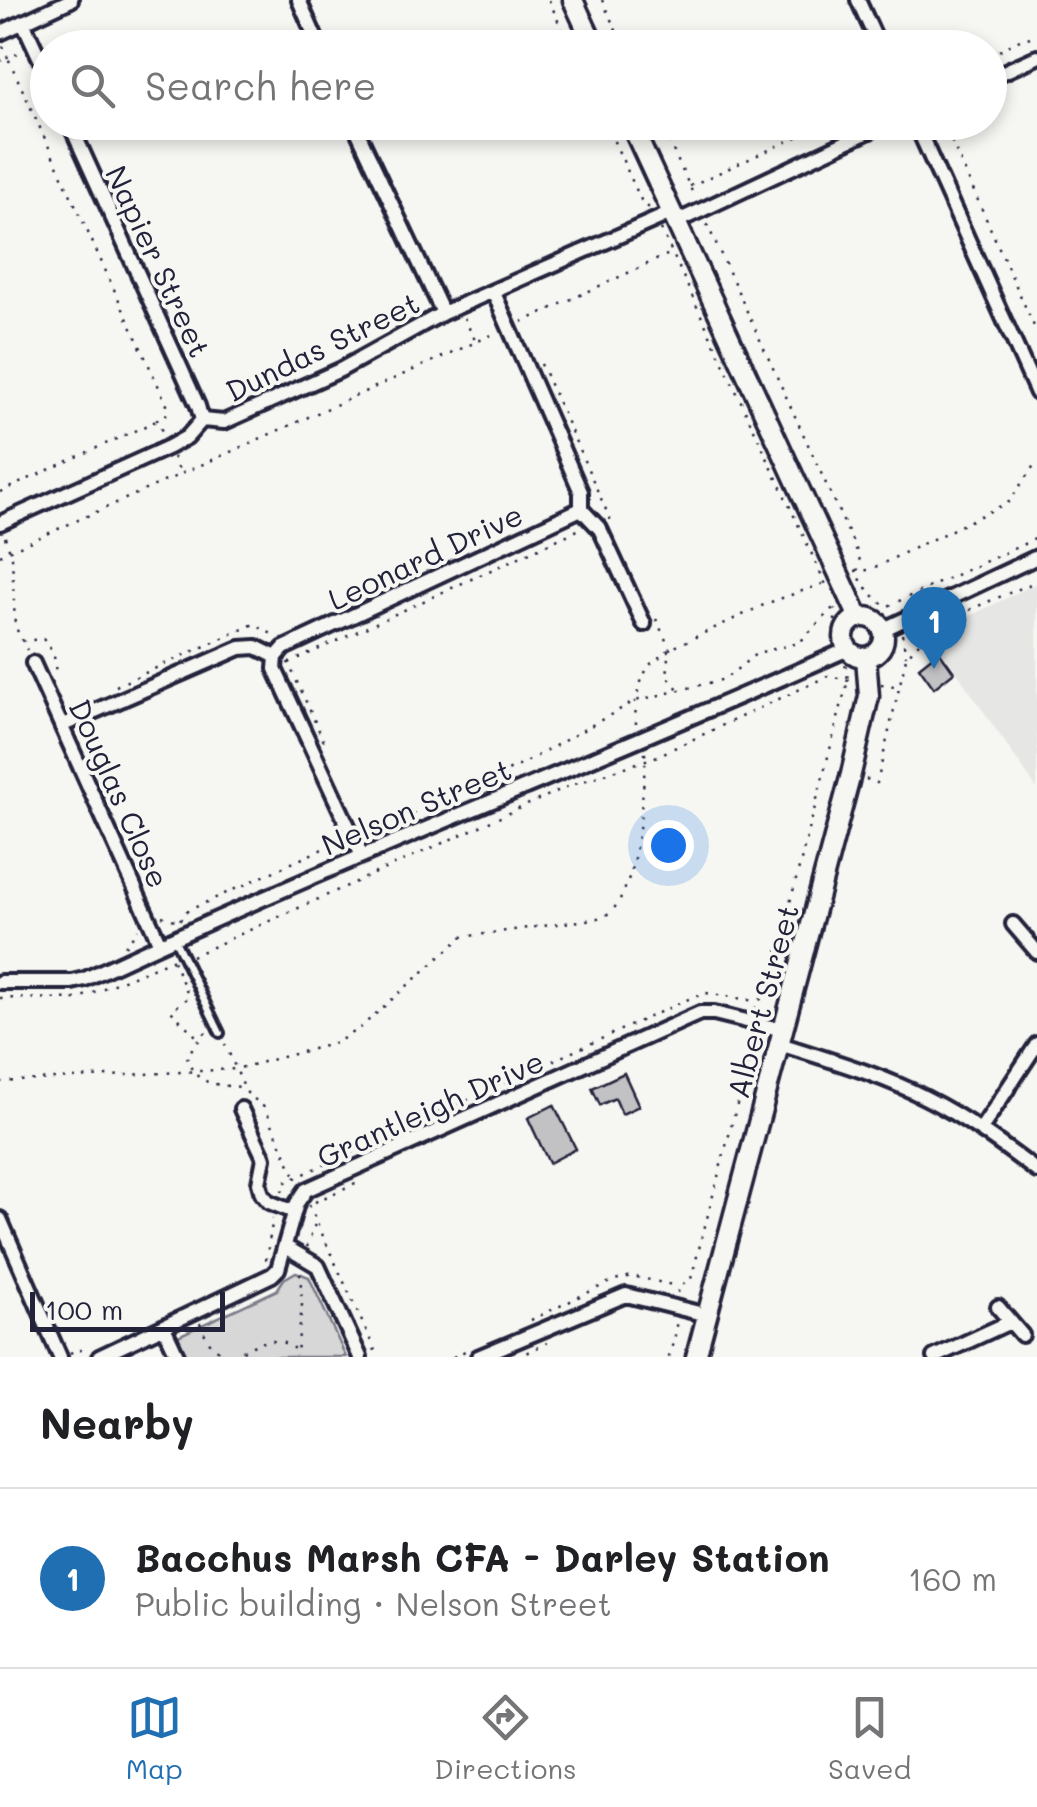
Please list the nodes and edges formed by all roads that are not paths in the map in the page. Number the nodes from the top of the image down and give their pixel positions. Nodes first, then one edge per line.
1 (71, 0) edge
2 (300, 0) edge
3 (573, 0) edge
4 (858, 0) edge
5 (23, 22) junction
6 (312, 30) edge
7 (587, 30) edge
8 (872, 30) edge
9 (0, 33) edge
10 (30, 37) edge
11 (1037, 56) edge
12 (1007, 70) edge
13 (77, 140) edge
14 (361, 140) edge
15 (637, 140) edge
16 (851, 140) edge
17 (923, 140) edge
18 (668, 218) junction
19 (494, 292) junction
20 (443, 313) junction
21 (1037, 393) edge
22 (202, 420) junction
23 (581, 510) junction
24 (0, 525) edge
25 (1037, 558) edge
26 (859, 618) junction
27 (649, 620) road end
28 (882, 630) junction
29 (844, 650) junction
30 (283, 656) junction
31 (866, 657) junction
32 (33, 663) road end
33 (63, 726) junction
34 (362, 856) junction
35 (1014, 924) dead end
36 (174, 938) junction
37 (160, 944) junction
38 (1037, 952) edge
39 (0, 982) edge
40 (219, 1030) road end
41 (782, 1037) junction
42 (1037, 1044) edge
43 (242, 1109) dead end
44 (982, 1129) junction
45 (1037, 1171) edge
46 (294, 1212) junction
47 (0, 1219) edge
48 (286, 1247) junction
49 (998, 1307) dead end
50 (707, 1315) junction
51 (1010, 1322) junction
52 (164, 1327) junction
53 (1022, 1335) dead end
54 (60, 1357) edge
55 (99, 1357) edge
56 (178, 1357) edge
57 (360, 1357) edge
58 (478, 1357) edge
59 (696, 1357) edge
60 (934, 1357) edge

1 - 5 street
2 - 6 street
3 - 7 street
4 - 8 street
5 - 9 street
5 - 10 street
11 - 12 street
13 - 22 street, Napier Street
14 - 20 street
15 - 18 street
16 - 18 street, Dundas Street
17 - 21 street
18 - 19 street, Dundas Street
18 - 26 street
19 - 20 street, Dundas Street
19 - 23 street
20 - 22 street, Dundas Street
22 - 24 street, Dundas Street
23 - 27 street
23 - 30 street, Leonard Drive
25 - 28 street
26 - 28 street
26 - 29 street
28 - 31 street
29 - 31 street
29 - 34 street, Nelson Street
30 - 33 street
30 - 34 street
31 - 41 street, Albert Street
32 - 33 street, Douglas Close
33 - 37 street, Douglas Close
34 - 36 street, Nelson Street
35 - 38 street
36 - 37 street, Nelson Street
36 - 40 lane
37 - 39 street, Nelson Street
41 - 44 street, Grantleigh Drive
41 - 46 street, Grantleigh Drive
41 - 50 street, Albert Street
42 - 44 street
43 - 46 street
44 - 45 street, Grantleigh Drive
46 - 48 street, Grantleigh Drive
47 - 54 street
48 - 52 street, Grantleigh Drive
48 - 57 street
49 - 51 street
50 - 58 street
50 - 59 street, Albert Street
51 - 53 street
51 - 60 street
52 - 55 street, Grantleigh Drive
52 - 56 street

